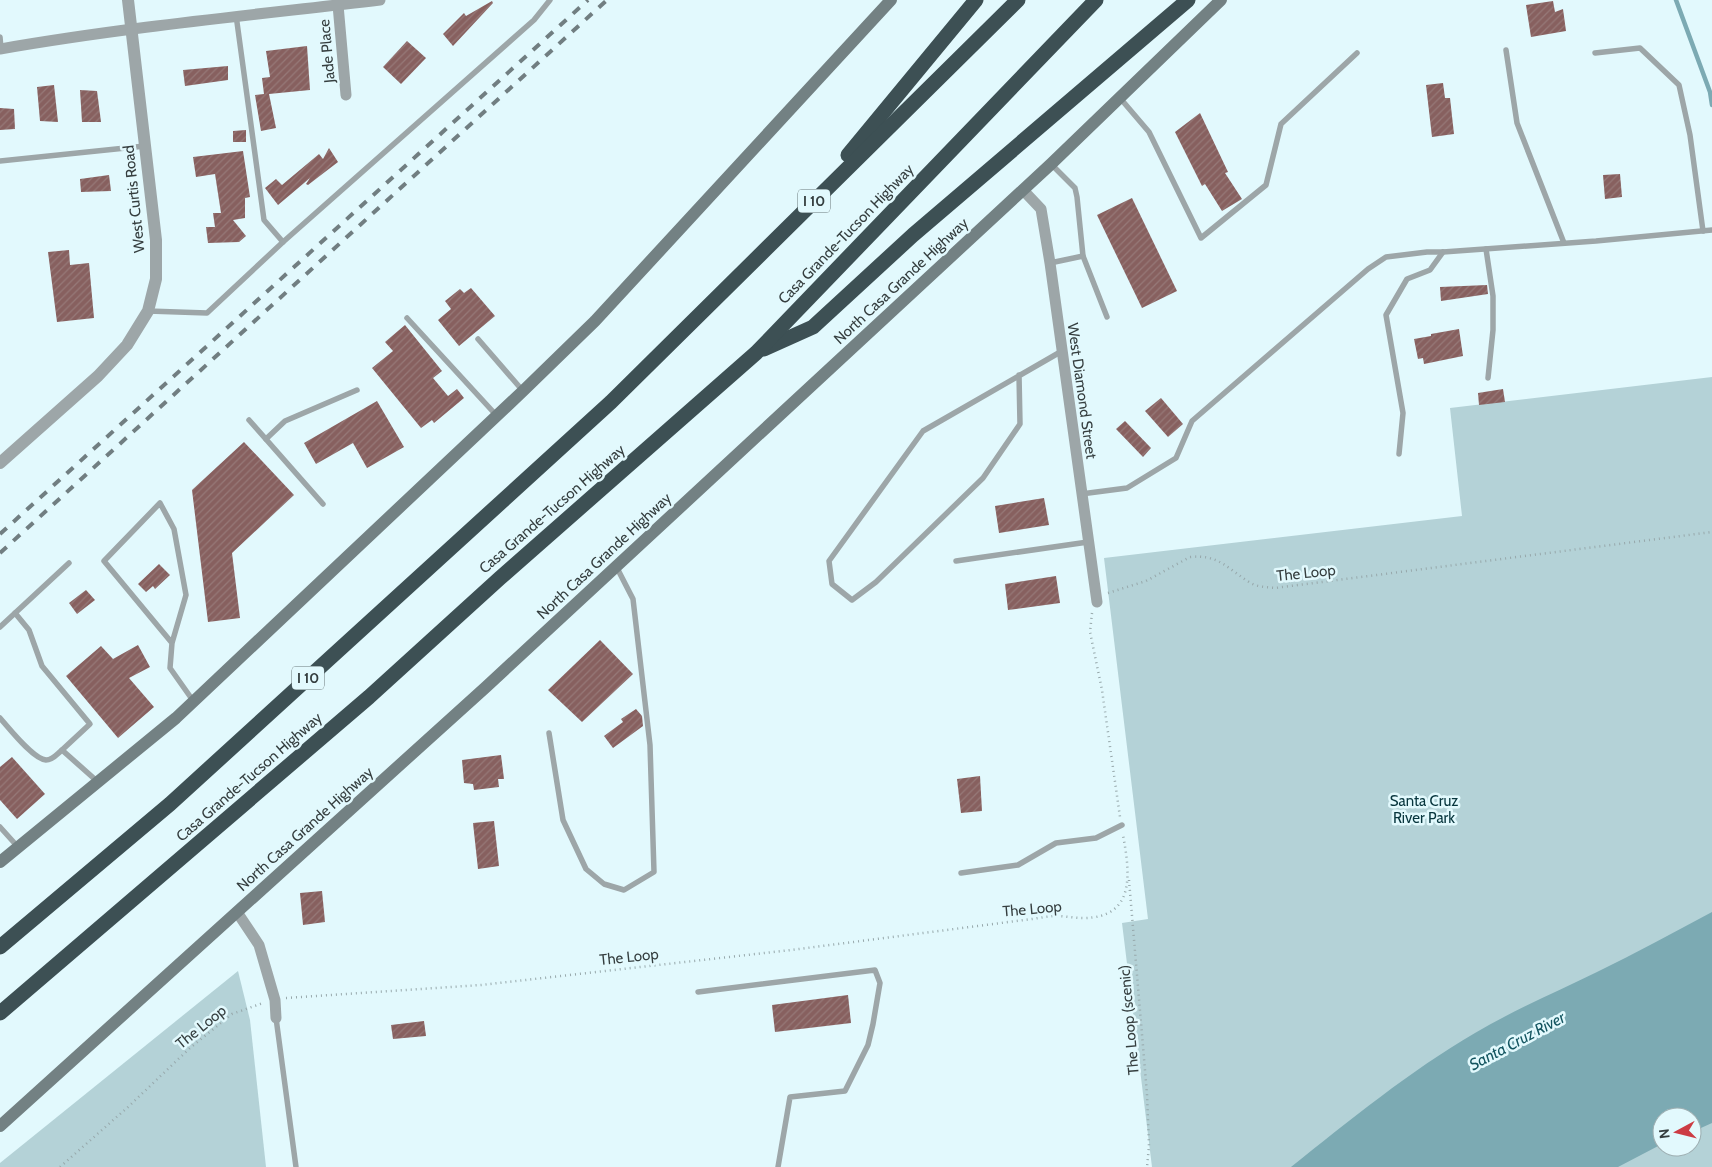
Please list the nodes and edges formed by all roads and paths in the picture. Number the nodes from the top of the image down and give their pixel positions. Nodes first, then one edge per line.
1 (128, 0) edge
2 (380, 0) edge
3 (550, 0) edge
4 (891, 0) edge
5 (976, 0) edge
6 (1018, 0) edge
7 (1096, 0) edge
8 (1188, 0) edge
9 (1221, 0) edge
10 (338, 5) junction
11 (236, 15) junction
12 (131, 29) junction
13 (0, 45) edge
14 (1506, 50) dead end
15 (1357, 53) dead end
16 (1595, 53) dead end
17 (346, 95) dead end
18 (1120, 98) junction
19 (145, 146) junction
20 (0, 161) edge
21 (1051, 164) junction
22 (1022, 190) junction
23 (823, 192) junction
24 (1712, 230) edge
25 (1702, 231) junction
26 (283, 242) junction
27 (1564, 243) junction
28 (1486, 249) junction
29 (1443, 252) junction
30 (1083, 256) junction
31 (1050, 263) junction
32 (148, 311) junction
33 (1107, 317) dead end
34 (407, 318) dead end
35 (478, 339) dead end
36 (1062, 351) junction
37 (756, 353) junction
38 (1019, 375) junction
39 (1488, 378) dead end
40 (357, 390) dead end
41 (524, 391) junction
42 (497, 416) junction
43 (249, 420) dead end
44 (266, 439) junction
45 (1399, 454) dead end
46 (0, 463) edge
47 (1081, 494) junction
48 (323, 504) dead end
49 (1712, 532) edge
50 (1088, 542) junction
51 (956, 561) dead end
52 (69, 564) dead end
53 (616, 566) junction
54 (1097, 602) junction
55 (15, 613) junction
56 (0, 627) edge
57 (172, 643) junction
58 (194, 702) junction
59 (0, 718) edge
60 (549, 733) dead end
61 (62, 750) junction
62 (98, 782) junction
63 (1122, 825) junction
64 (0, 827) edge
65 (18, 847) junction
66 (0, 862) edge
67 (1128, 871) junction
68 (961, 873) dead end
69 (237, 912) junction
70 (0, 947) edge
71 (698, 992) dead end
72 (275, 1000) junction
73 (0, 1013) edge
74 (276, 1018) joint
75 (0, 1126) edge
76 (60, 1167) edge
77 (296, 1167) edge
78 (778, 1167) edge
79 (1147, 1167) edge

1 - 12 street, West Curtis Road
2 - 10 street
3 - 26 lane
4 - 41 main road
5 - 23 highway
6 - 23 highway, I 10
7 - 37 highway, Casa Grande-Tucson Highway
8 - 37 highway
9 - 18 main road, North Casa Grande Highway
10 - 11 street
10 - 17 street, Jade Place
11 - 12 street
11 - 26 lane
12 - 13 street
12 - 19 street, West Curtis Road
14 - 27 lane
15 - 18 lane
16 - 25 lane
18 - 21 main road, North Casa Grande Highway
19 - 20 lane
19 - 32 street, West Curtis Road
21 - 22 main road, North Casa Grande Highway
21 - 30 lane
22 - 31 street, West Diamond Street
22 - 53 main road, North Casa Grande Highway
23 - 70 highway, I 10
24 - 25 lane
25 - 27 lane
26 - 32 lane
27 - 28 lane
28 - 29 lane
28 - 39 lane
29 - 45 lane
29 - 47 lane
30 - 31 lane
30 - 33 lane
31 - 36 street, West Diamond Street
32 - 46 street, West Curtis Road
34 - 42 lane
35 - 41 lane
36 - 38 lane
36 - 47 street, West Diamond Street
37 - 73 highway, Casa Grande-Tucson Highway
38 - 38 lane
40 - 44 lane
41 - 42 main road
42 - 58 main road
43 - 44 lane
44 - 48 lane
47 - 50 street, West Diamond Street
49 - 54 path, The Loop
50 - 51 lane
50 - 54 street, West Diamond Street
52 - 55 lane
53 - 60 lane
53 - 69 main road, North Casa Grande Highway
54 - 63 path, The Loop
55 - 56 lane
55 - 61 lane
57 - 57 lane
57 - 58 lane
58 - 62 main road
59 - 61 lane
61 - 62 lane
62 - 65 main road
63 - 67 path, The Loop
63 - 68 lane
64 - 65 lane
65 - 66 main road
67 - 72 path, The Loop
67 - 79 path, The Loop (scenic)
69 - 72 street
69 - 75 main road, North Casa Grande Highway
71 - 78 lane
72 - 74 street
72 - 76 path, The Loop
74 - 77 lane

